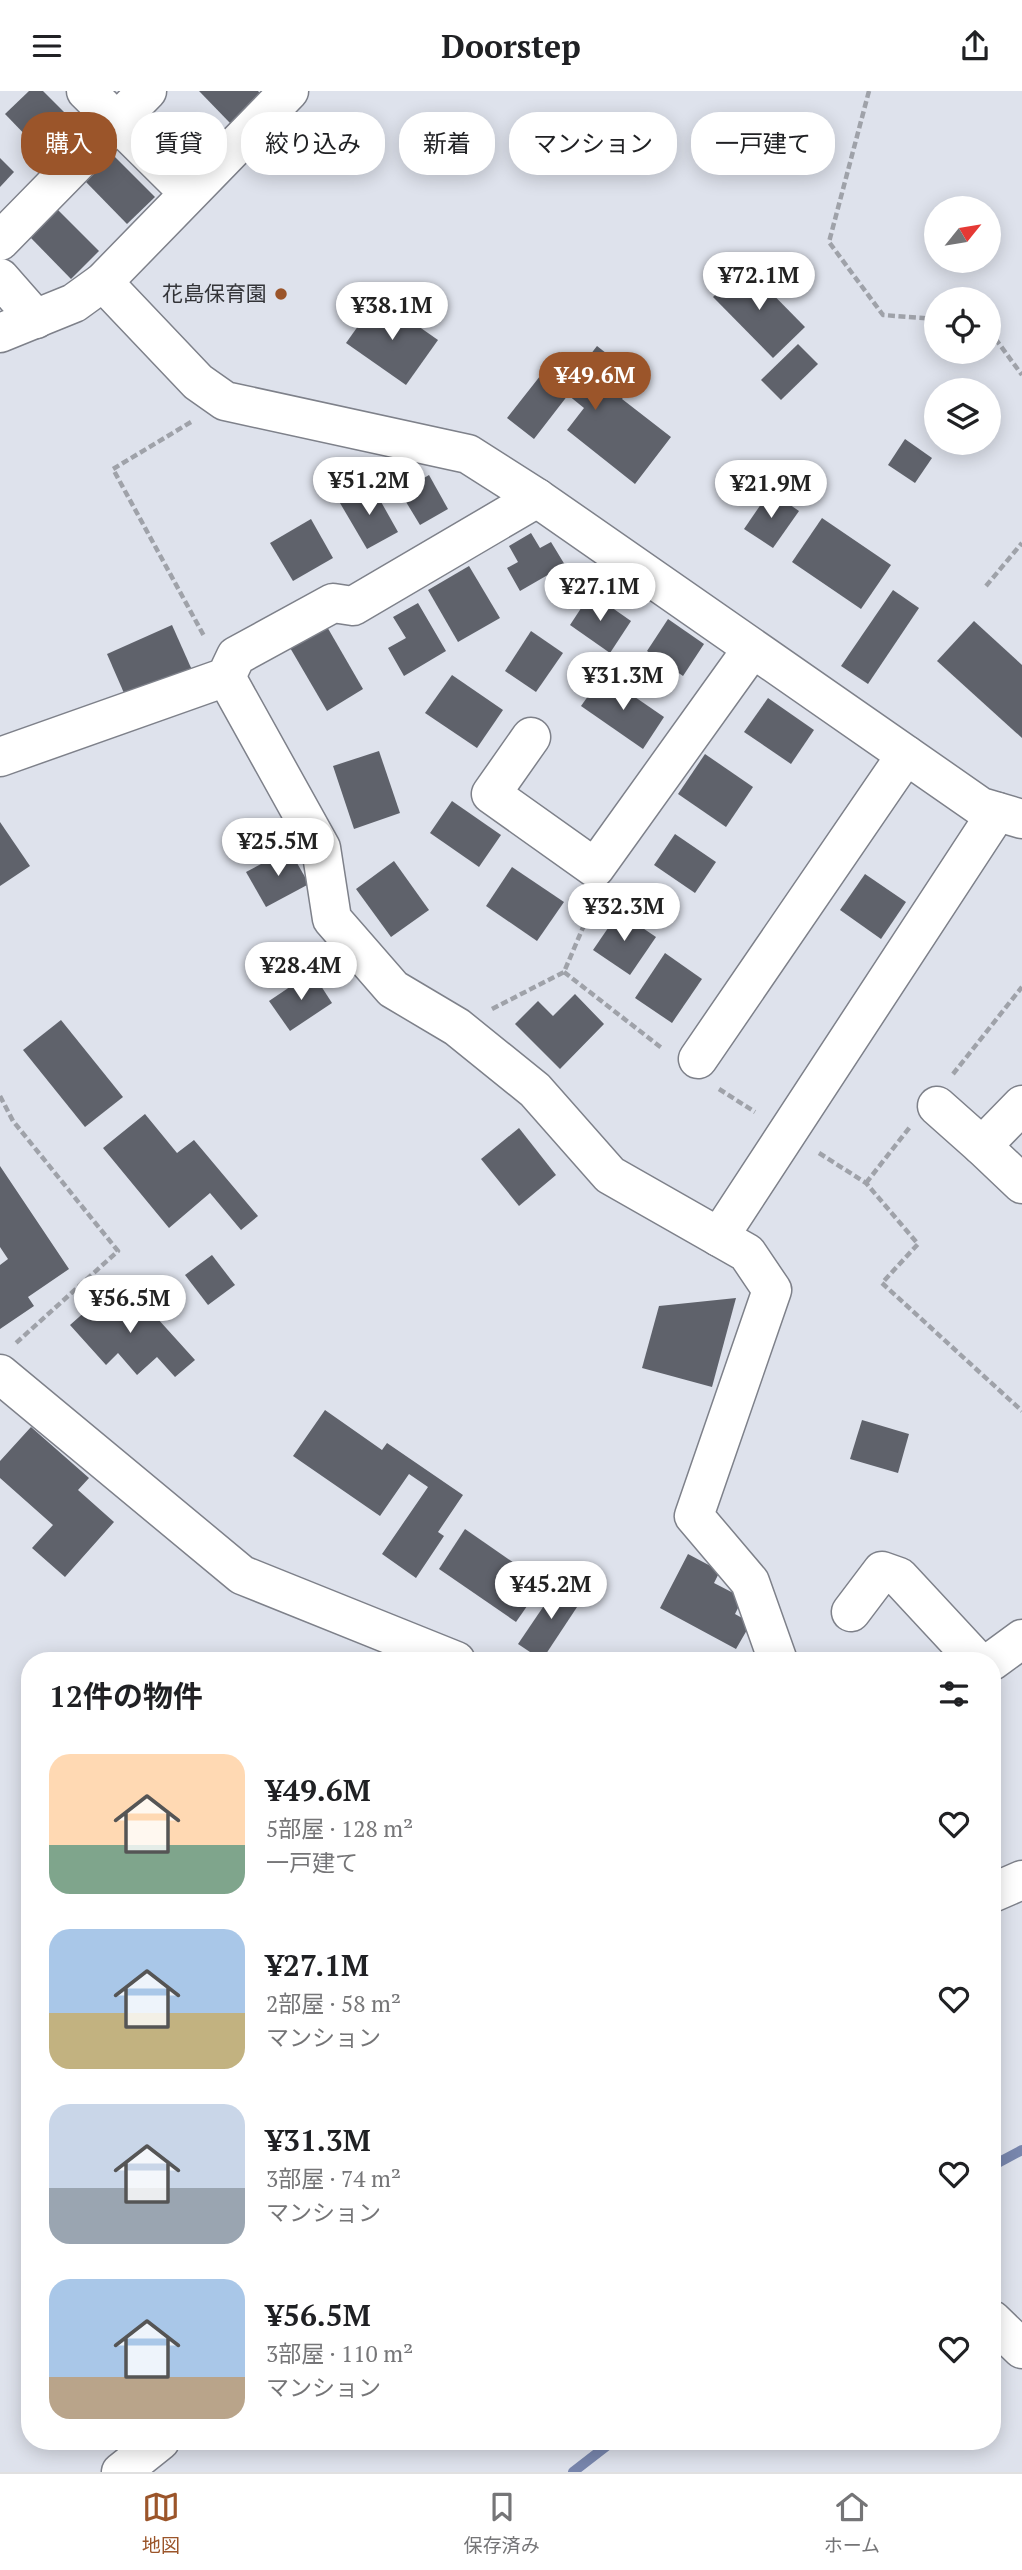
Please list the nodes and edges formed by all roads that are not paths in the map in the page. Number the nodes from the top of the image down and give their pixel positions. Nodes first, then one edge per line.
1 (86, 91) edge
2 (147, 91) edge
3 (289, 91) edge
4 (107, 112) edge
5 (117, 122) joint
6 (65, 175) edge
7 (188, 192) junction
8 (0, 241) edge
9 (0, 278) edge
10 (103, 282) junction
11 (36, 319) junction
12 (0, 333) edge
13 (537, 498) junction
14 (752, 649) junction
15 (226, 677) junction
16 (531, 737) dead end
17 (906, 755) junction
18 (0, 757) edge
19 (1010, 815) edge
20 (692, 1065) road end
21 (1022, 1105) edge
22 (937, 1107) dead end
23 (982, 1146) junction
24 (1022, 1184) edge
25 (719, 1237) junction
26 (5, 1361) edge
27 (851, 1612) dead end
28 (1022, 1639) edge
29 (434, 1652) edge
30 (775, 1652) edge
31 (969, 1652) edge
32 (1001, 1654) edge
33 (1022, 1880) edge
34 (1001, 1889) edge
35 (1001, 2329) edge
36 (1022, 2349) edge
37 (149, 2450) edge
38 (121, 2472) edge

1 - 4 street
2 - 5 street
3 - 7 street
5 - 7 street
6 - 8 street
7 - 10 street
9 - 11 street
10 - 11 street
10 - 13 street
11 - 12 street
13 - 14 street
13 - 15 street
14 - 16 street
14 - 17 street
15 - 18 street
15 - 25 street
17 - 19 street
17 - 20 street
19 - 25 street
21 - 23 street
22 - 23 street
23 - 24 street
25 - 30 street
26 - 29 street
27 - 31 street
28 - 32 street
33 - 34 street
35 - 36 street
37 - 38 street

